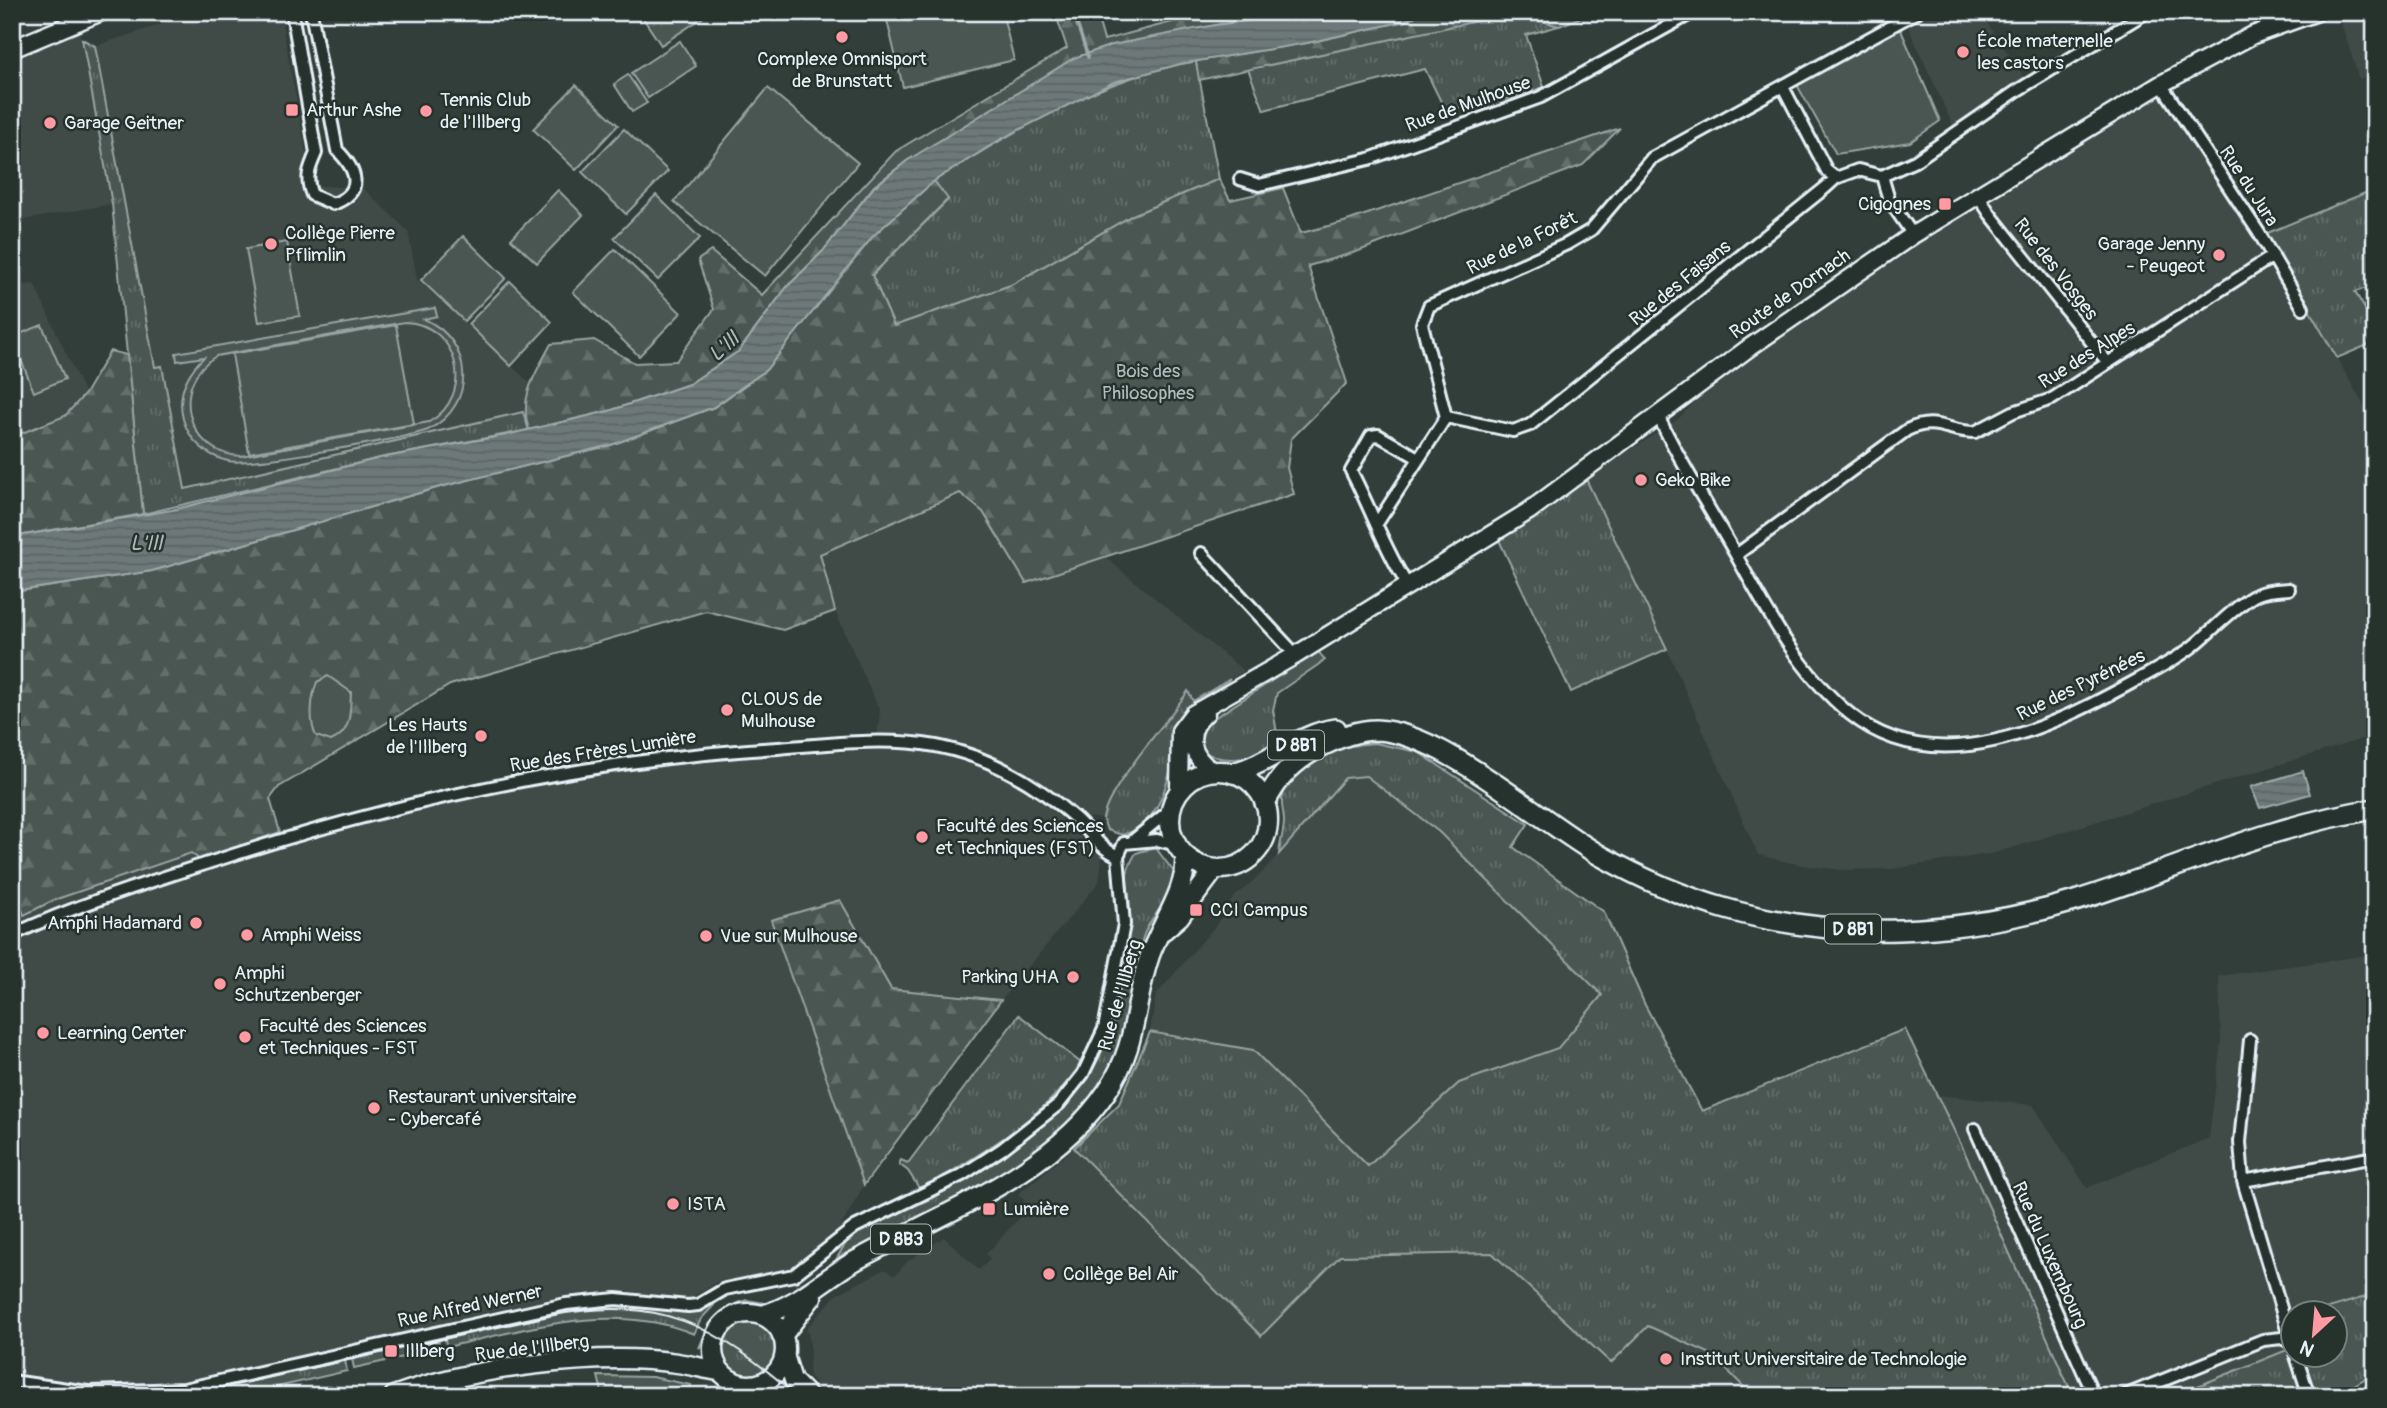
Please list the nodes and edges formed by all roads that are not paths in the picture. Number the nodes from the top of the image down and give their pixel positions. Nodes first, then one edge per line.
1 (100, 12) edge
2 (292, 12) edge
3 (311, 12) edge
4 (1694, 12) edge
5 (1917, 12) edge
6 (2147, 12) edge
7 (2317, 12) edge
8 (12, 49) edge
9 (2161, 85) junction
10 (1783, 87) junction
11 (1882, 176) junction
12 (1836, 178) junction
13 (1240, 179) dead end
14 (1978, 195) junction
15 (1913, 235) junction
16 (2273, 256) junction
17 (2303, 308) dead end
18 (2108, 363) junction
19 (1658, 416) junction
20 (1446, 417) junction
21 (1418, 458) junction
22 (1378, 522) junction
23 (1200, 553) dead end
24 (1736, 555) junction
25 (1408, 586) junction
26 (2289, 589) dead end
27 (1302, 651) junction
28 (1226, 697) junction
29 (1362, 732) junction
30 (1212, 771) junction
31 (1233, 773) junction
32 (1179, 791) junction
33 (1265, 803) junction
34 (2375, 809) edge
35 (1170, 810) junction
36 (1127, 842) junction
37 (1181, 850) junction
38 (1118, 856) junction
39 (1215, 869) junction
40 (1161, 933) junction
41 (12, 935) edge
42 (2250, 1040) dead end
43 (1975, 1129) dead end
44 (2375, 1157) edge
45 (2243, 1181) junction
46 (822, 1283) junction
47 (2279, 1300) edge
48 (762, 1315) junction
49 (782, 1336) junction
50 (2278, 1338) edge
51 (712, 1343) junction
52 (785, 1355) junction
53 (676, 1363) junction
54 (2301, 1370) edge
55 (719, 1371) junction
56 (12, 1381) edge
57 (752, 1386) junction
58 (395, 1395) edge
59 (384, 1396) edge
60 (771, 1396) edge
61 (809, 1396) edge
62 (2094, 1396) edge
63 (2123, 1396) edge
64 (2309, 1396) edge

1 - 8 main road
2 - 3 street
4 - 13 street, Rue de Mulhouse
5 - 10 street, Rue de la Forêt
6 - 11 street
7 - 9 main road, Route de Dornach
9 - 14 main road, Route de Dornach
9 - 16 street, Rue du Jura
10 - 12 street
10 - 20 street, Rue de la Forêt
11 - 12 street
11 - 15 street
12 - 20 street, Rue des Faisans
14 - 15 main road, Route de Dornach
14 - 18 street, Rue des Vosges
15 - 19 main road, Route de Dornach
16 - 17 street, Rue du Jura
16 - 18 street, Rue des Alpes
18 - 24 street, Rue des Alpes
19 - 24 street, Rue des Pyrénées
19 - 25 main road, Route de Dornach
20 - 21 street
21 - 22 street
21 - 22 street
22 - 25 street
23 - 27 street
24 - 26 street, Rue des Pyrénées
25 - 27 main road, Route de Dornach
27 - 28 main road, Route de Dornach
28 - 30 main road
28 - 32 main road
29 - 31 highway, D 8B1
29 - 33 highway, D 8B1
29 - 34 highway, D 8B1
30 - 31 main road
30 - 32 main road
31 - 33 main road
32 - 35 main road
33 - 39 main road
35 - 36 street
35 - 37 main road
36 - 37 street
36 - 38 street
37 - 39 main road
37 - 40 main road, D 8B3
38 - 41 street, Rue des Frères Lumière
38 - 56 street, Rue Alfred Werner
39 - 40 main road, D 8B3
40 - 46 main road, Rue de l'Illberg / D 8B3
42 - 45 street
43 - 62 street, Rue du Luxembourg
44 - 45 street
45 - 47 street
46 - 48 main road, D 8B3
46 - 49 main road, D 8B3
48 - 49 main road
48 - 51 main road
49 - 52 main road
50 - 63 street
51 - 53 main road
51 - 55 main road
52 - 57 main road
52 - 61 main road
53 - 55 main road, Rue de l'Illberg
53 - 58 main road, Rue de l'Illberg
54 - 64 street
55 - 57 main road
57 - 60 main road
58 - 59 main road, Rue de l'Illberg

